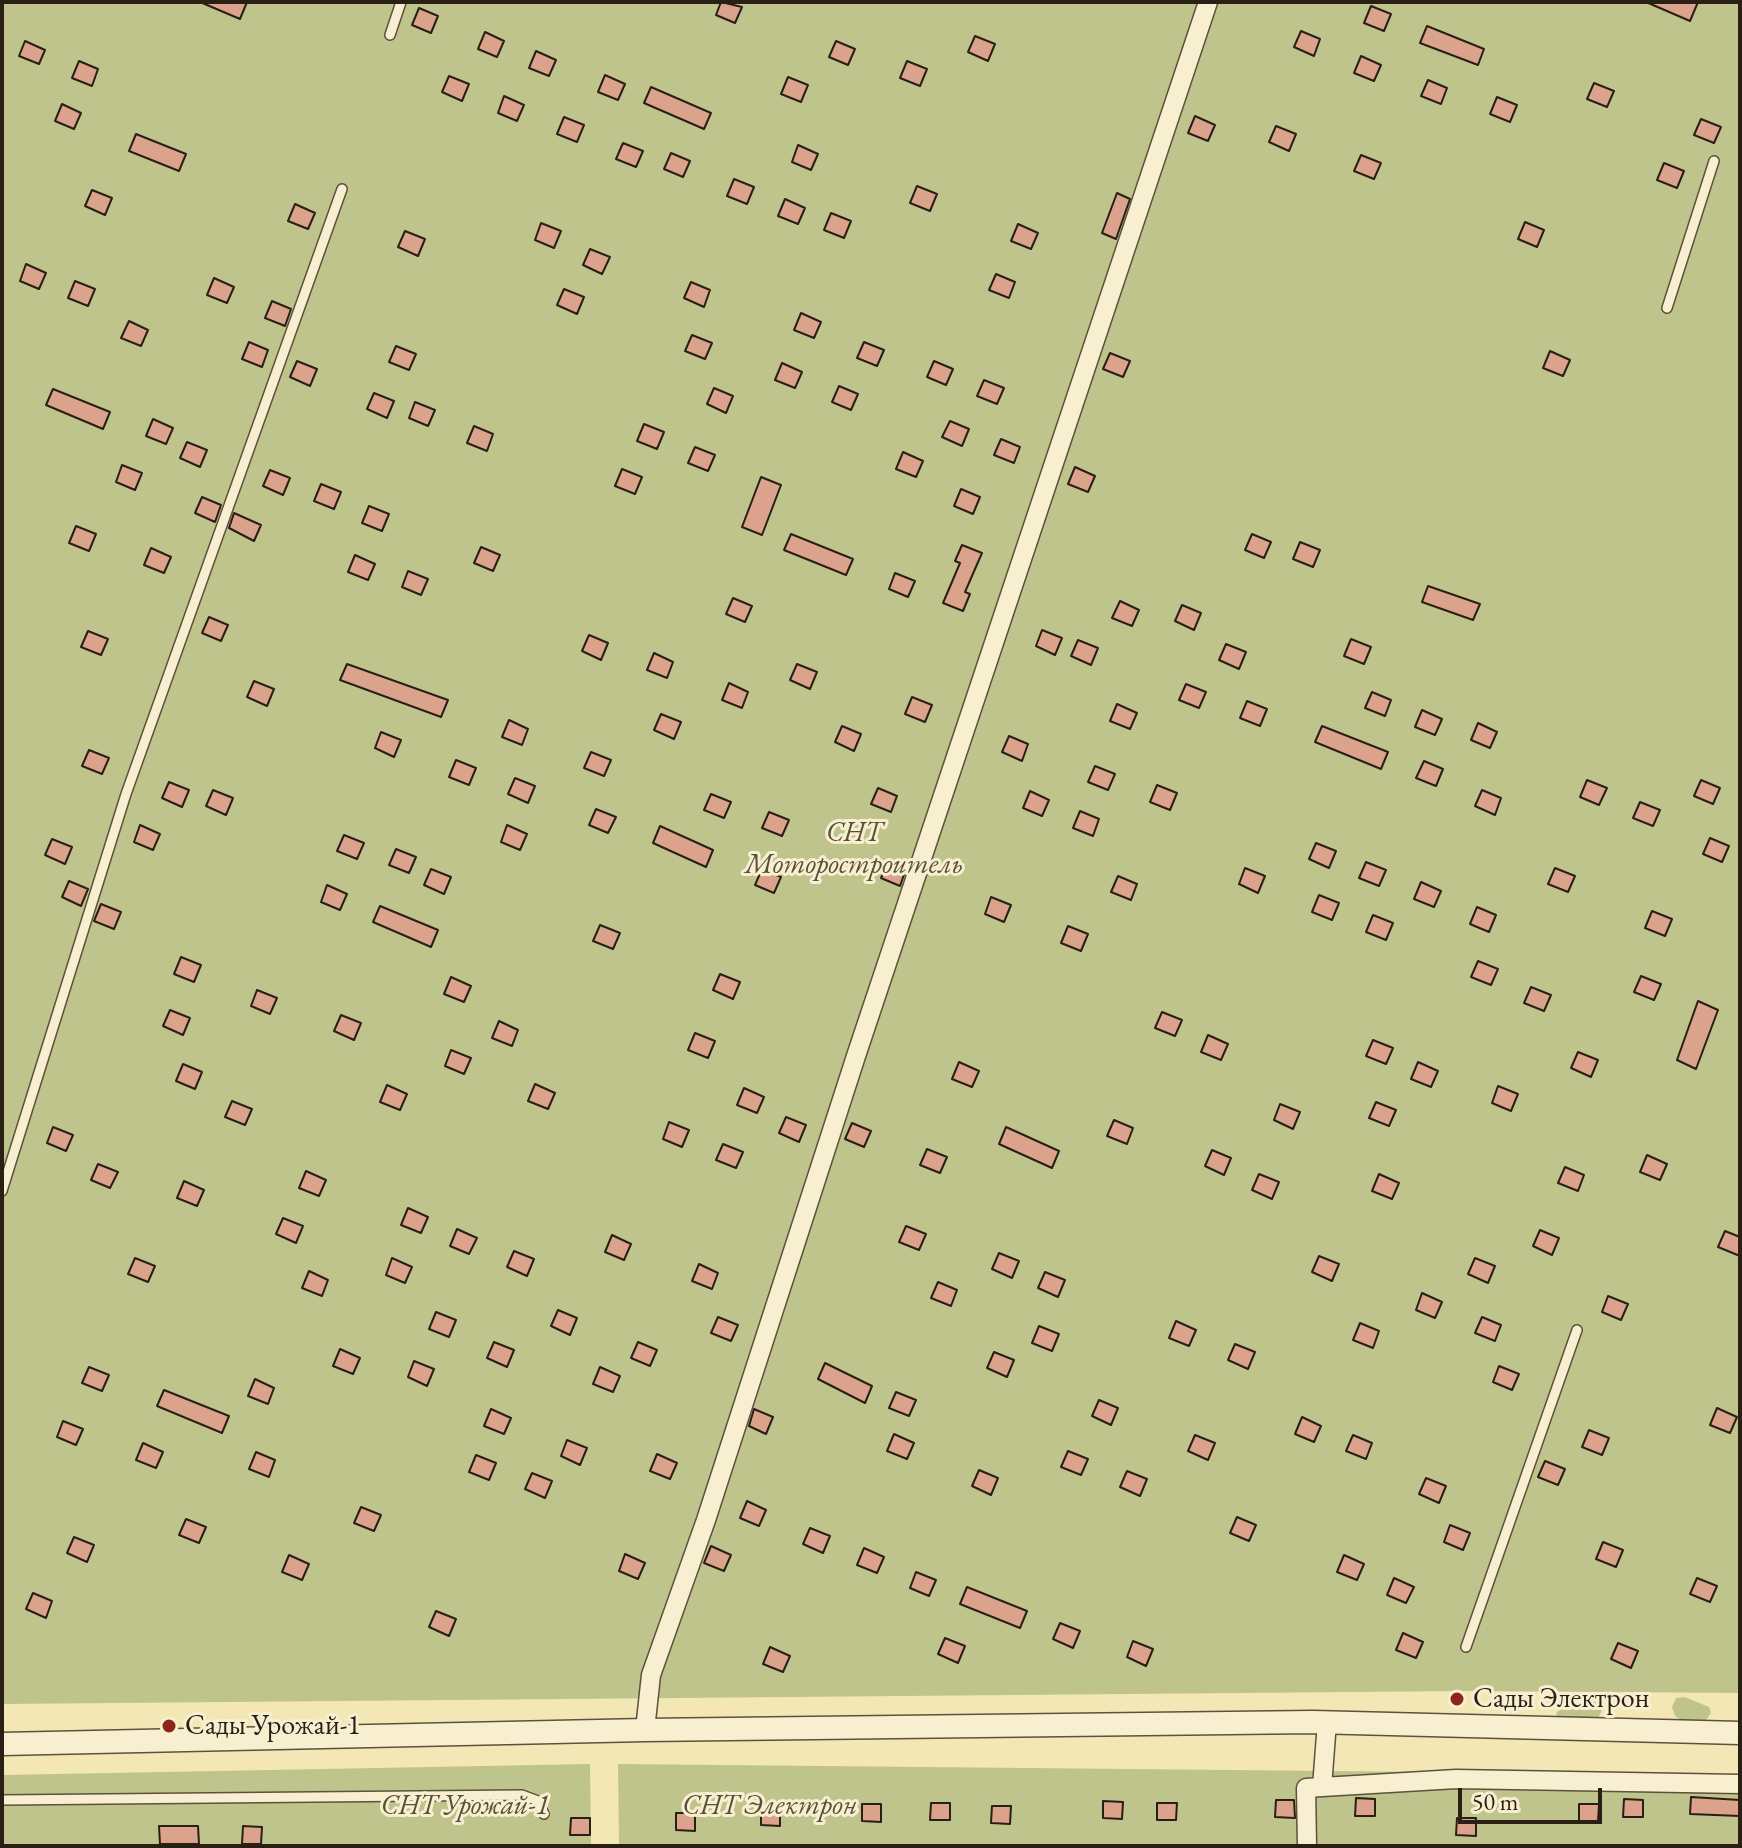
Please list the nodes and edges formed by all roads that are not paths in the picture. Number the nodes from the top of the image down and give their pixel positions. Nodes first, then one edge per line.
1 (401, 2) edge
2 (1208, 2) edge
3 (390, 35) dead end
4 (1714, 161) dead end
5 (342, 189) dead end
6 (1667, 308) dead end
7 (2, 1191) edge
8 (1577, 1330) dead end
9 (1466, 1647) dead end
10 (1327, 1722) junction
11 (645, 1730) junction
12 (1740, 1733) edge
13 (2, 1744) edge
14 (1740, 1784) edge
15 (1322, 1787) junction
16 (2, 1800) edge
17 (544, 1814) dead end
18 (1307, 1846) edge

1 - 3 lane
2 - 11 street
4 - 6 lane
5 - 7 lane
8 - 9 lane
10 - 11 street
10 - 12 street
10 - 15 street
11 - 13 street
14 - 15 street
15 - 18 street
16 - 17 lane

